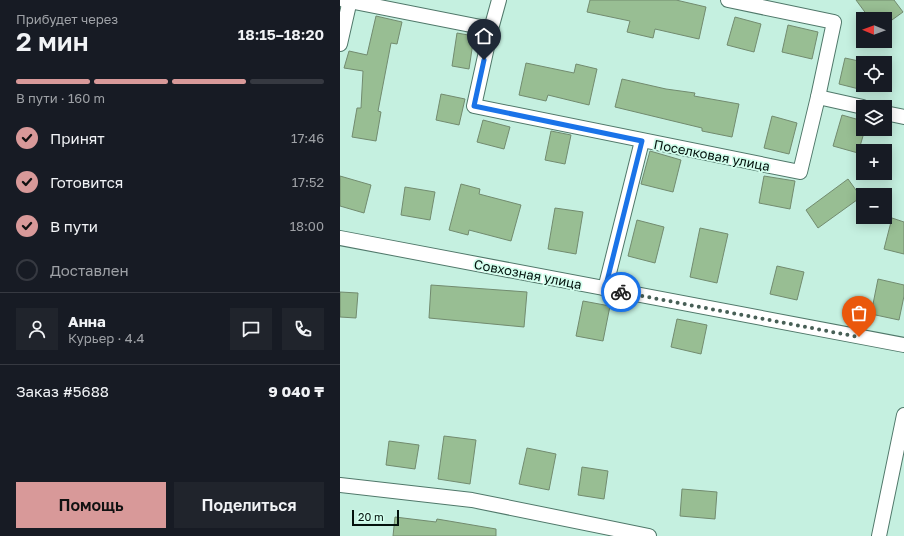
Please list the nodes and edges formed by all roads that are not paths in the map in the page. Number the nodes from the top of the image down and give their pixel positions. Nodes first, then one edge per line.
1 (348, 0) edge
2 (499, 0) edge
3 (728, 0) edge
4 (491, 29) junction
5 (340, 44) edge
6 (818, 97) junction
7 (856, 106) edge
8 (892, 114) edge
9 (904, 117) edge
10 (642, 141) junction
11 (340, 238) edge
12 (605, 289) junction
13 (904, 345) edge
14 (904, 415) edge
15 (340, 485) edge
16 (649, 536) edge
17 (879, 536) edge

1 - 4 street
1 - 5 street
2 - 4 street, Поселковая улица
3 - 6 street, Поселковая улица
4 - 10 street, Поселковая улица
6 - 7 street
6 - 10 street, Поселковая улица
8 - 9 street
10 - 12 street
11 - 12 street, Совхозная улица
12 - 13 street, Совхозная улица
14 - 17 street
15 - 16 street

